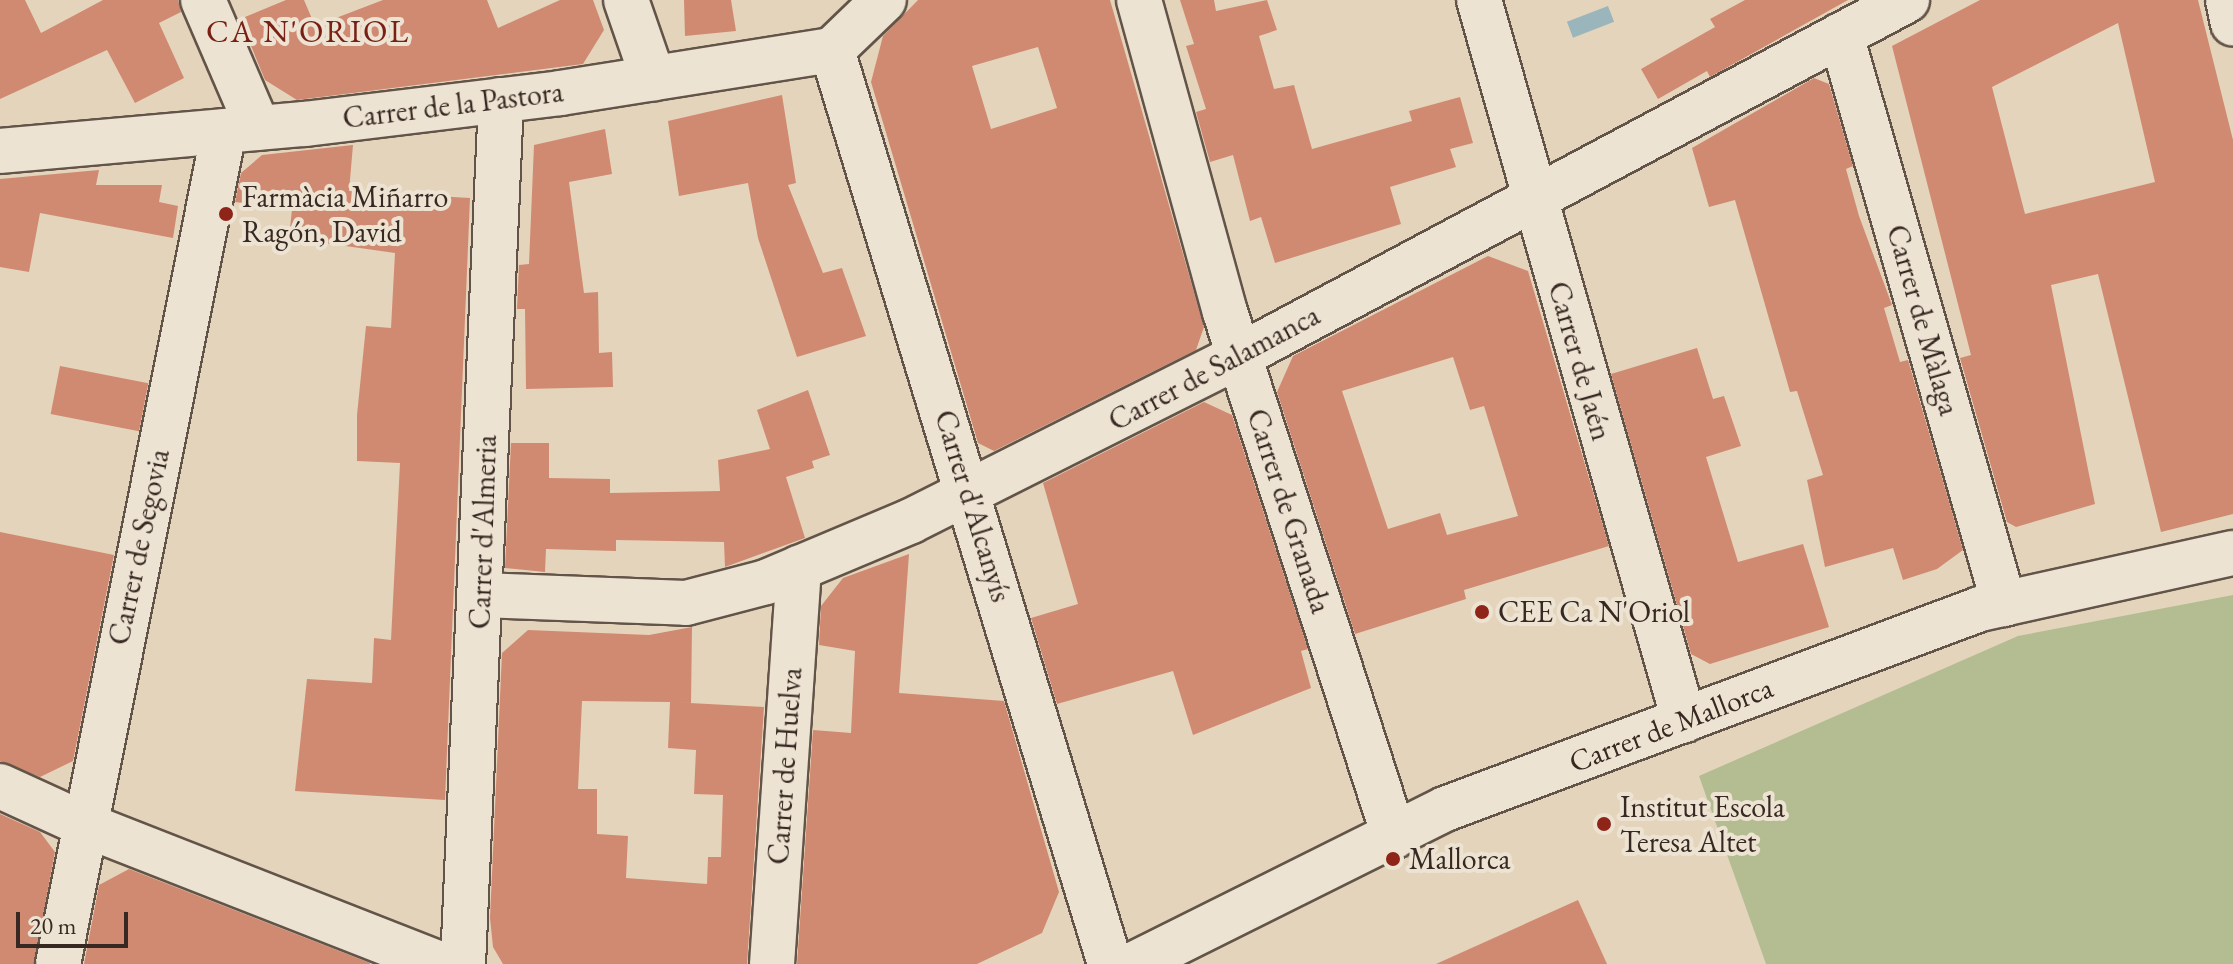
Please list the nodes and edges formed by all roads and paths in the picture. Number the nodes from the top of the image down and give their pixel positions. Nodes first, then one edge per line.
1 (203, 0) edge
2 (626, 0) edge
3 (884, 0) edge
4 (1139, 0) edge
5 (1479, 0) edge
6 (1907, 0) edge
7 (2228, 0) edge
8 (2233, 23) edge
9 (1841, 35) junction
10 (832, 50) junction
11 (653, 78) junction
12 (501, 100) junction
13 (241, 129) junction
14 (4, 147) edge
15 (1533, 199) junction
16 (1239, 356) junction
17 (970, 493) junction
18 (2233, 553) edge
19 (799, 568) junction
20 (481, 595) junction
21 (2004, 604) junction
22 (1684, 720) junction
23 (0, 786) edge
24 (83, 824) junction
25 (1394, 836) junction
26 (58, 964) edge
27 (441, 964) edge
28 (463, 964) edge
29 (772, 964) edge
30 (1110, 964) edge
31 (1134, 964) edge

1 - 13 street
2 - 11 street
3 - 10 street
4 - 16 street, Carrer de Granada
5 - 15 street, Carrer de Jaén
6 - 9 street, Carrer de Salamanca
7 - 8 street
9 - 15 street, Carrer de Salamanca
9 - 21 street, Carrer de Màlaga
10 - 11 street, Carrer de la Pastora
10 - 17 street, Carrer d'Alcanyís
11 - 12 street, Carrer de la Pastora
12 - 13 street, Carrer de la Pastora
12 - 20 street, Carrer d'Almeria
13 - 14 street, Carrer de la Pastora
13 - 24 street, Carrer de Segovia
15 - 16 street, Carrer de Salamanca
15 - 22 street, Carrer de Jaén
16 - 17 street, Carrer de Salamanca
16 - 25 street, Carrer de Granada
17 - 19 street, Carrer de Salamanca
17 - 30 street, Carrer d'Alcanyís
18 - 21 street, Carrer de Mallorca
19 - 20 street, Carrer de Salamanca
19 - 29 street, Carrer de Huelva
20 - 28 street, Carrer d'Almeria
21 - 22 street, Carrer de Mallorca
22 - 25 street, Carrer de Mallorca
23 - 24 street
24 - 26 street, Carrer de Segovia
24 - 27 street
25 - 31 street, Carrer de Mallorca

